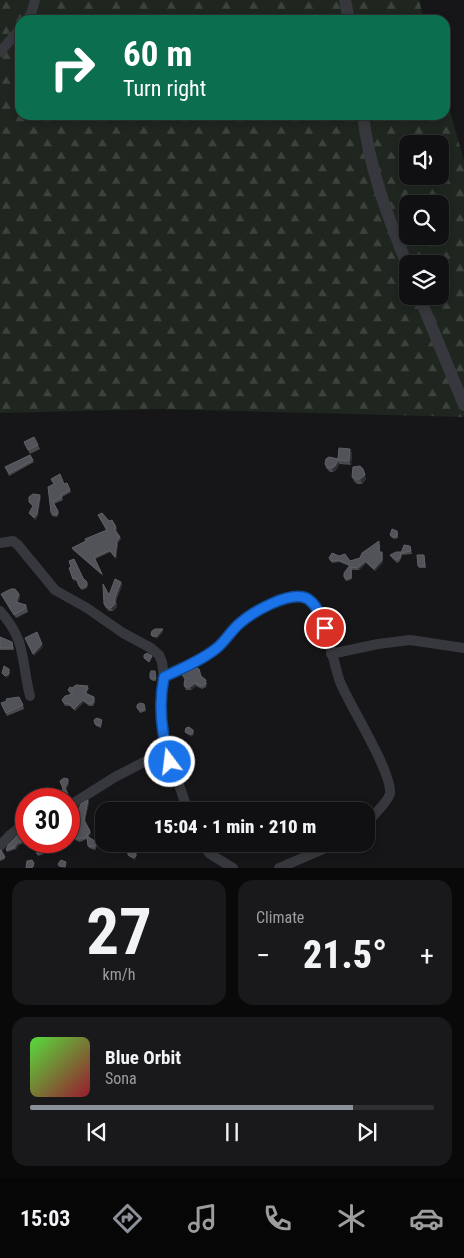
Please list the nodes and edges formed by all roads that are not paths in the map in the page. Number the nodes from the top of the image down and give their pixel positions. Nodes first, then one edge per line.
1 (35, 0) edge
2 (345, 0) edge
3 (29, 15) edge
4 (347, 15) edge
5 (15, 35) edge
6 (0, 52) edge
7 (364, 120) edge
8 (403, 255) edge
9 (423, 305) edge
10 (464, 405) edge
11 (0, 543) edge
12 (0, 611) edge
13 (464, 648) edge
14 (331, 654) junction
15 (164, 677) junction
16 (30, 696) dead end
17 (167, 750) junction
18 (80, 799) edge
19 (185, 802) edge
20 (375, 813) edge
21 (15, 831) edge
22 (0, 846) edge
23 (208, 852) edge
24 (316, 852) edge
25 (233, 868) edge
26 (279, 868) edge

1 - 3 street
2 - 4 street
5 - 6 street
7 - 8 street
9 - 10 street
11 - 15 street
12 - 16 street
13 - 14 street
14 - 15 street
14 - 20 street
15 - 17 street
17 - 18 street
17 - 19 street
21 - 22 street
23 - 25 street
24 - 26 street

